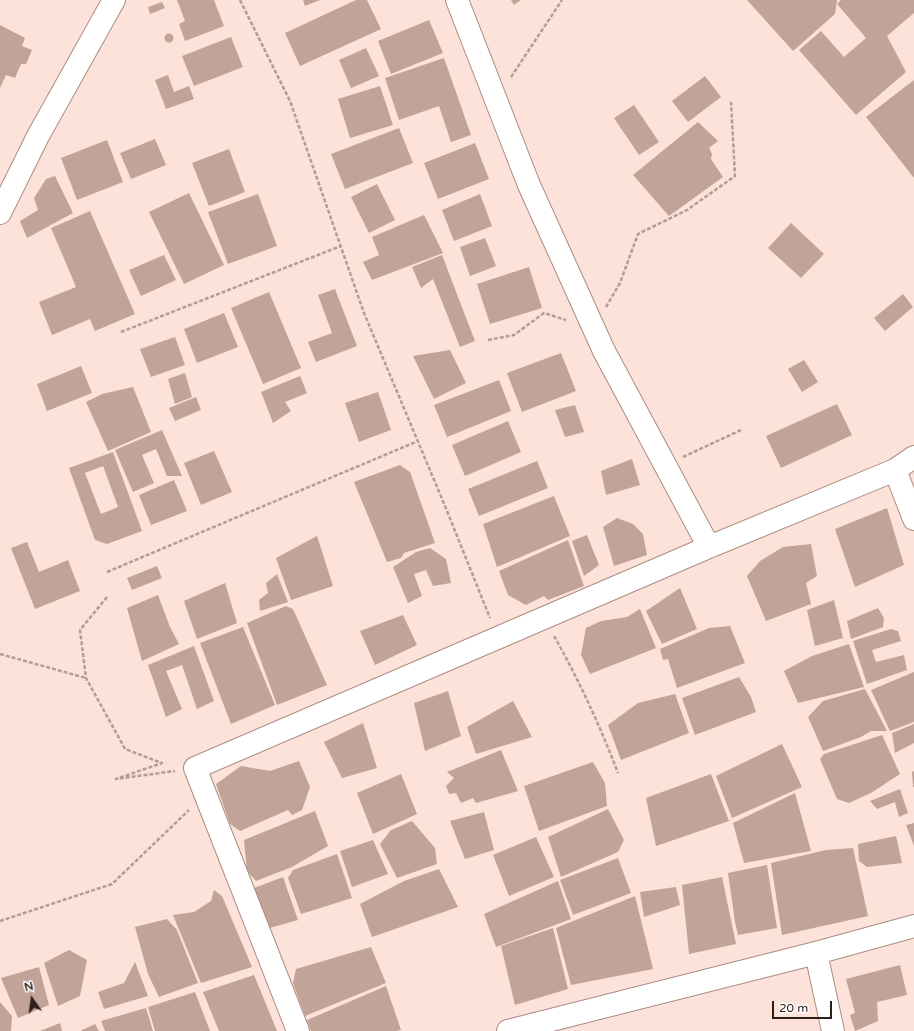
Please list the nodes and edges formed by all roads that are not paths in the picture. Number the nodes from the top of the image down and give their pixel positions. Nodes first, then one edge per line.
1 (114, 0) edge
2 (457, 0) edge
3 (0, 212) edge
4 (914, 457) edge
5 (895, 470) junction
6 (914, 519) edge
7 (709, 547) junction
8 (914, 926) edge
9 (816, 953) junction
10 (298, 1031) edge
11 (508, 1031) edge
12 (833, 1031) edge

1 - 3 street
2 - 7 street
4 - 5 street
5 - 6 street
5 - 7 street
7 - 10 street
8 - 9 street
9 - 11 street
9 - 12 street

